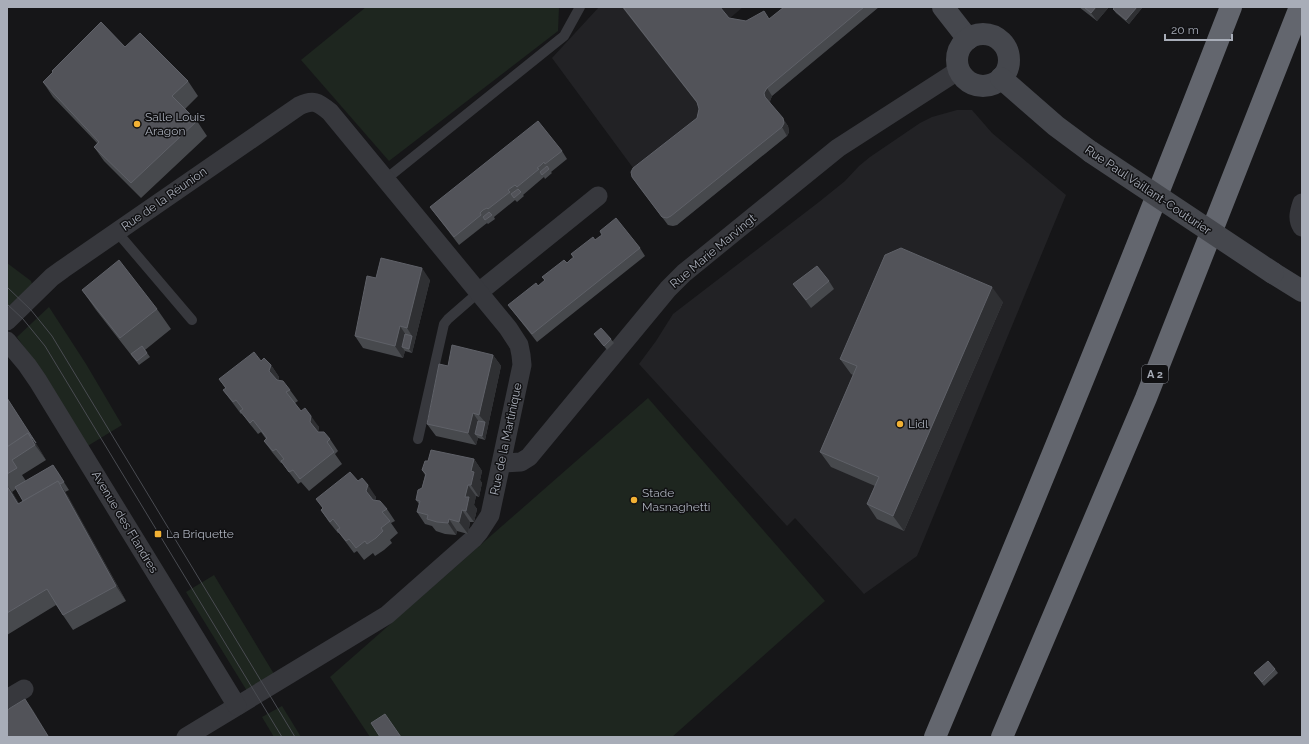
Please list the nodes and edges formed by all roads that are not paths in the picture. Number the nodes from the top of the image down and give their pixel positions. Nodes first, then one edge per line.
1 (580, 7) edge
2 (943, 7) edge
3 (1231, 7) edge
4 (1300, 7) edge
5 (968, 39) junction
6 (960, 70) junction
7 (1002, 78) junction
8 (330, 112) joint
9 (386, 179) junction
10 (598, 196) dead end
11 (117, 232) junction
12 (1302, 291) edge
13 (479, 292) junction
14 (192, 320) dead end
15 (7, 321) edge
16 (7, 341) edge
17 (418, 439) dead end
18 (502, 463) junction
19 (24, 689) dead end
20 (7, 699) edge
21 (237, 706) junction
22 (186, 737) edge
23 (935, 737) edge
24 (1002, 737) edge

1 - 9 lane
2 - 5 street
3 - 23 highway
4 - 24 highway, A 2
5 - 6 street
5 - 7 street
6 - 7 street
6 - 18 street, Rue Marie Marvingt
7 - 12 street, Rue Paul Vaillant-Couturier, bridge
8 - 9 street, Rue de la Martinique
8 - 11 street, Rue de la Réunion
9 - 13 street, Rue de la Martinique
10 - 13 street
11 - 14 lane
11 - 15 street, Rue de la Réunion
13 - 17 lane
13 - 18 street, Rue de la Martinique
16 - 21 street, Avenue des Flandres
18 - 21 street, Rue de la Martinique
19 - 20 street
21 - 22 street, Rue de la Martinique

